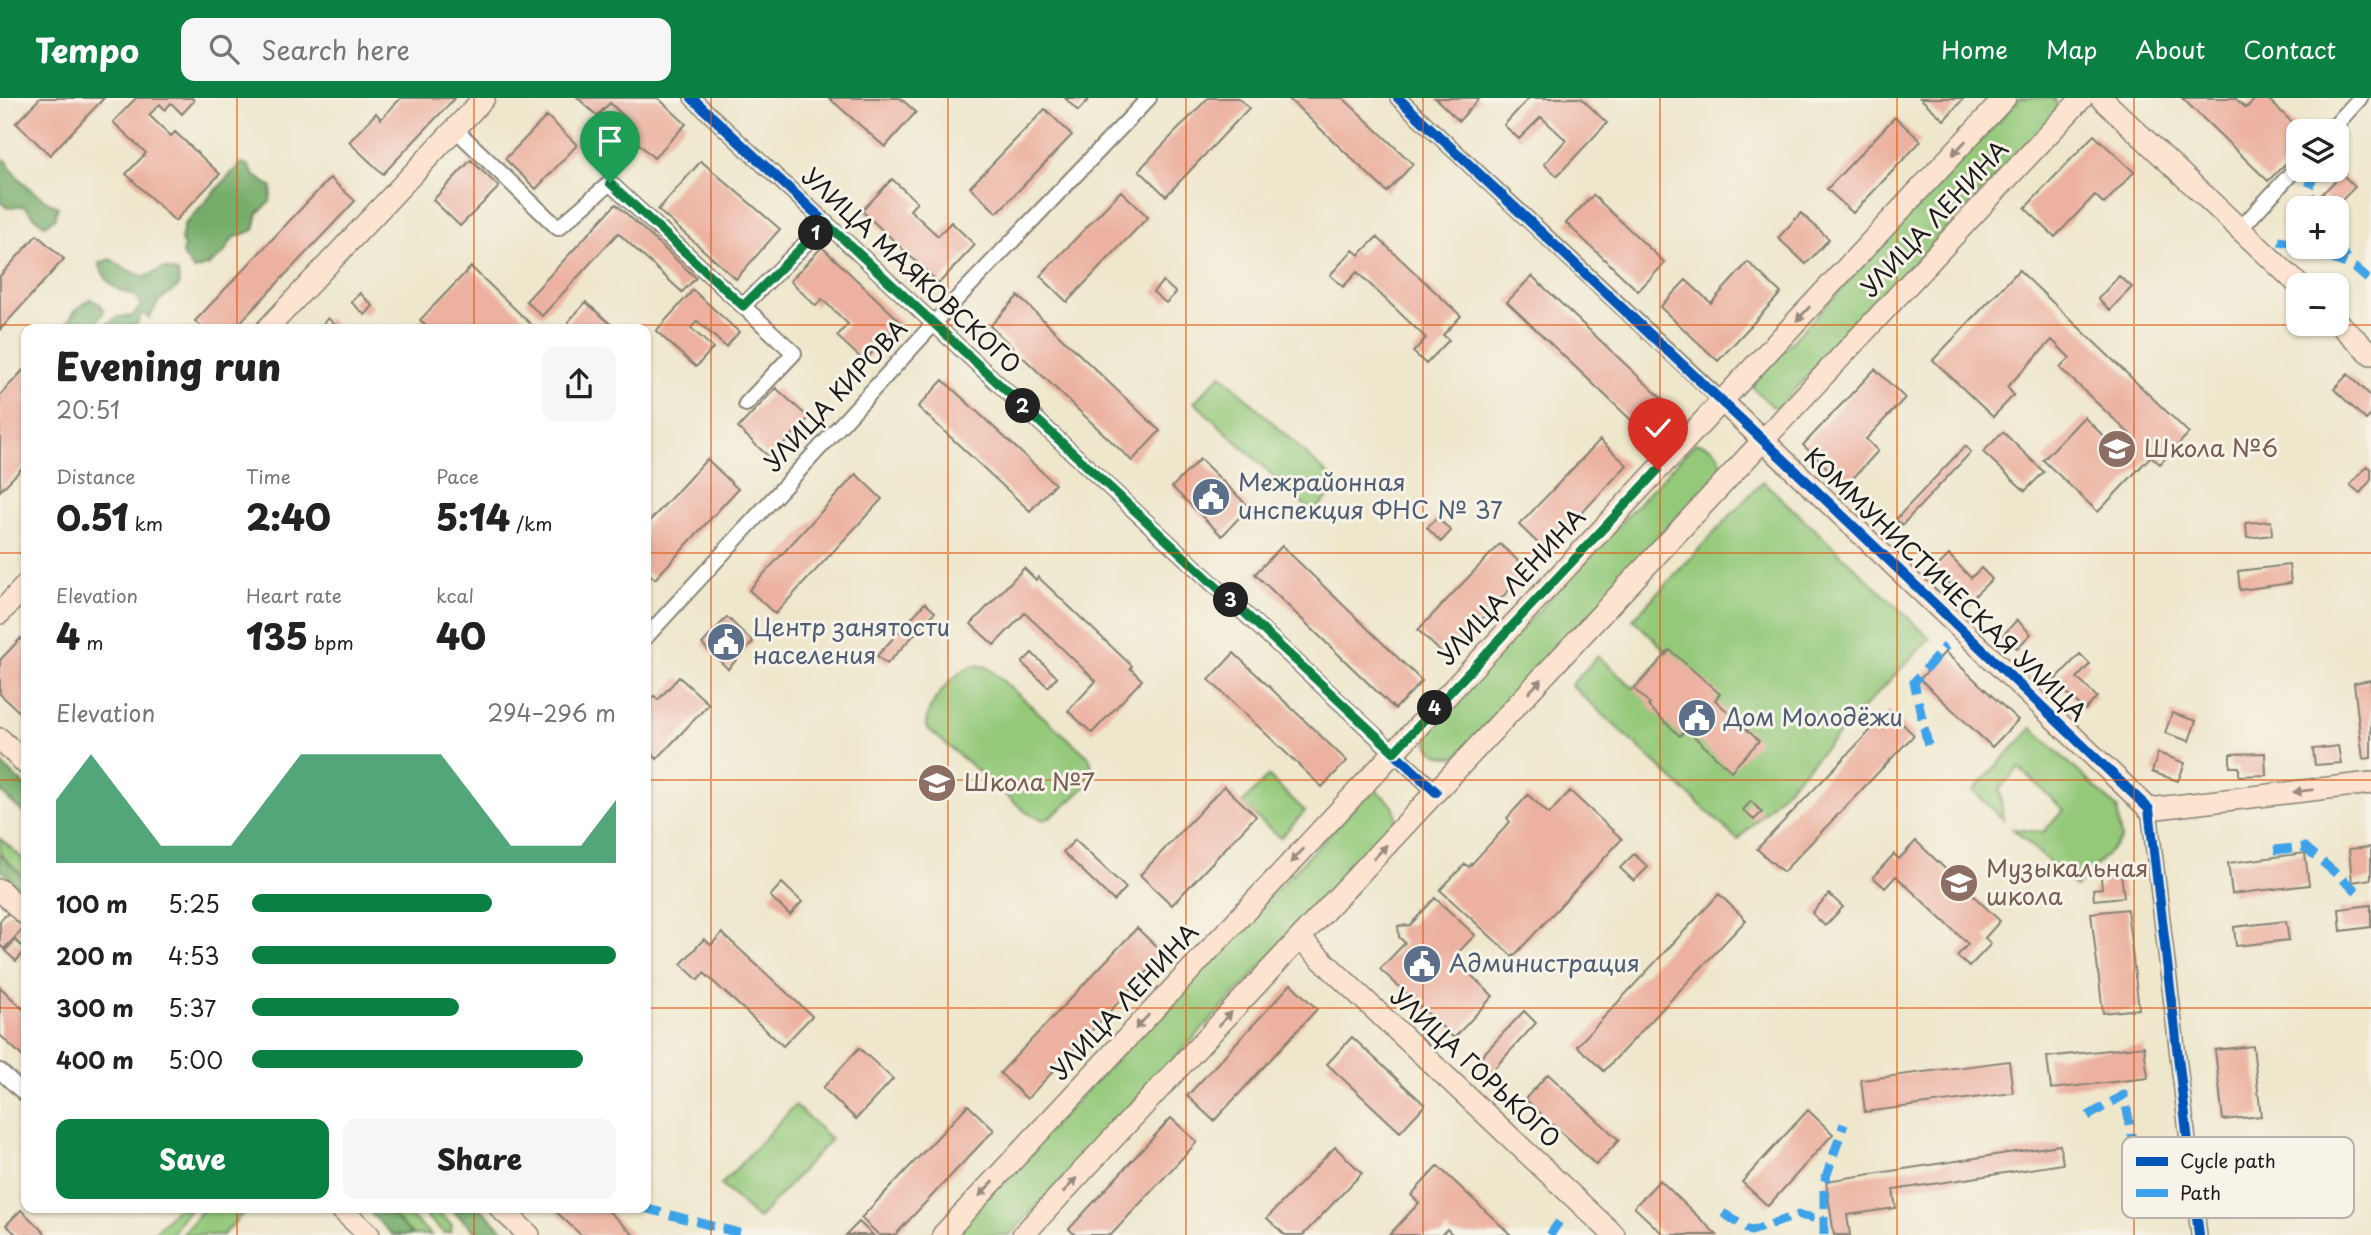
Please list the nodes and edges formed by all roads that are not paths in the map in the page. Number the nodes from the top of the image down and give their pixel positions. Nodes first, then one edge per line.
1 (484, 98) edge
2 (692, 98) edge
3 (1149, 98) edge
4 (1398, 98) edge
5 (2005, 98) edge
6 (2082, 98) edge
7 (2101, 98) edge
8 (2360, 98) edge
9 (2341, 119) edge
10 (455, 129) junction
11 (2286, 179) edge
12 (826, 223) junction
13 (2240, 229) junction
14 (2286, 273) edge
15 (743, 306) junction
16 (934, 323) junction
17 (272, 324) edge
18 (2349, 333) edge
19 (2371, 354) edge
20 (1722, 401) junction
21 (746, 404) dead end
22 (1764, 441) junction
23 (21, 590) edge
24 (0, 613) edge
25 (651, 632) edge
26 (0, 739) edge
27 (1394, 752) junction
28 (21, 759) edge
29 (2371, 783) edge
30 (1436, 792) junction
31 (2149, 809) junction
32 (0, 890) edge
33 (21, 910) edge
34 (1300, 939) junction
35 (0, 1071) edge
36 (21, 1090) edge
37 (2187, 1137) edge
38 (345, 1213) edge
39 (506, 1213) edge
40 (369, 1235) edge
41 (530, 1235) edge
42 (943, 1235) edge
43 (1023, 1235) edge
44 (1614, 1235) edge

1 - 10 main road
2 - 12 street, УЛИЦА МАЯКОВСКОГО
3 - 16 street, УЛИЦА КИРОВА
4 - 20 street, КОММУНИСТИЧЕСКАЯ УЛИЦА
5 -> 20 main road, УЛИЦА ЛЕНИНА
6 - 22 main road, УЛИЦА ЛЕНИНА
7 - 13 main road
8 - 9 street
10 - 15 street
10 - 17 main road
11 - 13 street
12 - 15 street
12 - 16 street, УЛИЦА МАЯКОВСКОГО
13 - 14 main road
15 - 21 street
16 - 25 street, УЛИЦА КИРОВА
16 - 27 street, УЛИЦА МАЯКОВСКОГО
18 - 19 main road
20 - 22 main road, КОММУНИСТИЧЕСКАЯ УЛИЦА
20 - 27 main road, УЛИЦА ЛЕНИНА
30 -> 22 main road, УЛИЦА ЛЕНИНА
22 - 31 main road, КОММУНИСТИЧЕСКАЯ УЛИЦА
23 - 24 main road
26 - 28 main road
27 - 30 street, УЛИЦА МАЯКОВСКОГО
27 -> 42 main road, УЛИЦА ЛЕНИНА
29 -> 31 main road
34 -> 30 main road, УЛИЦА ЛЕНИНА
31 - 37 street
32 - 33 main road
43 -> 34 main road, УЛИЦА ЛЕНИНА
34 - 44 main road, УЛИЦА ГОРЬКОГО
35 - 36 street
38 - 40 main road
39 - 41 main road

